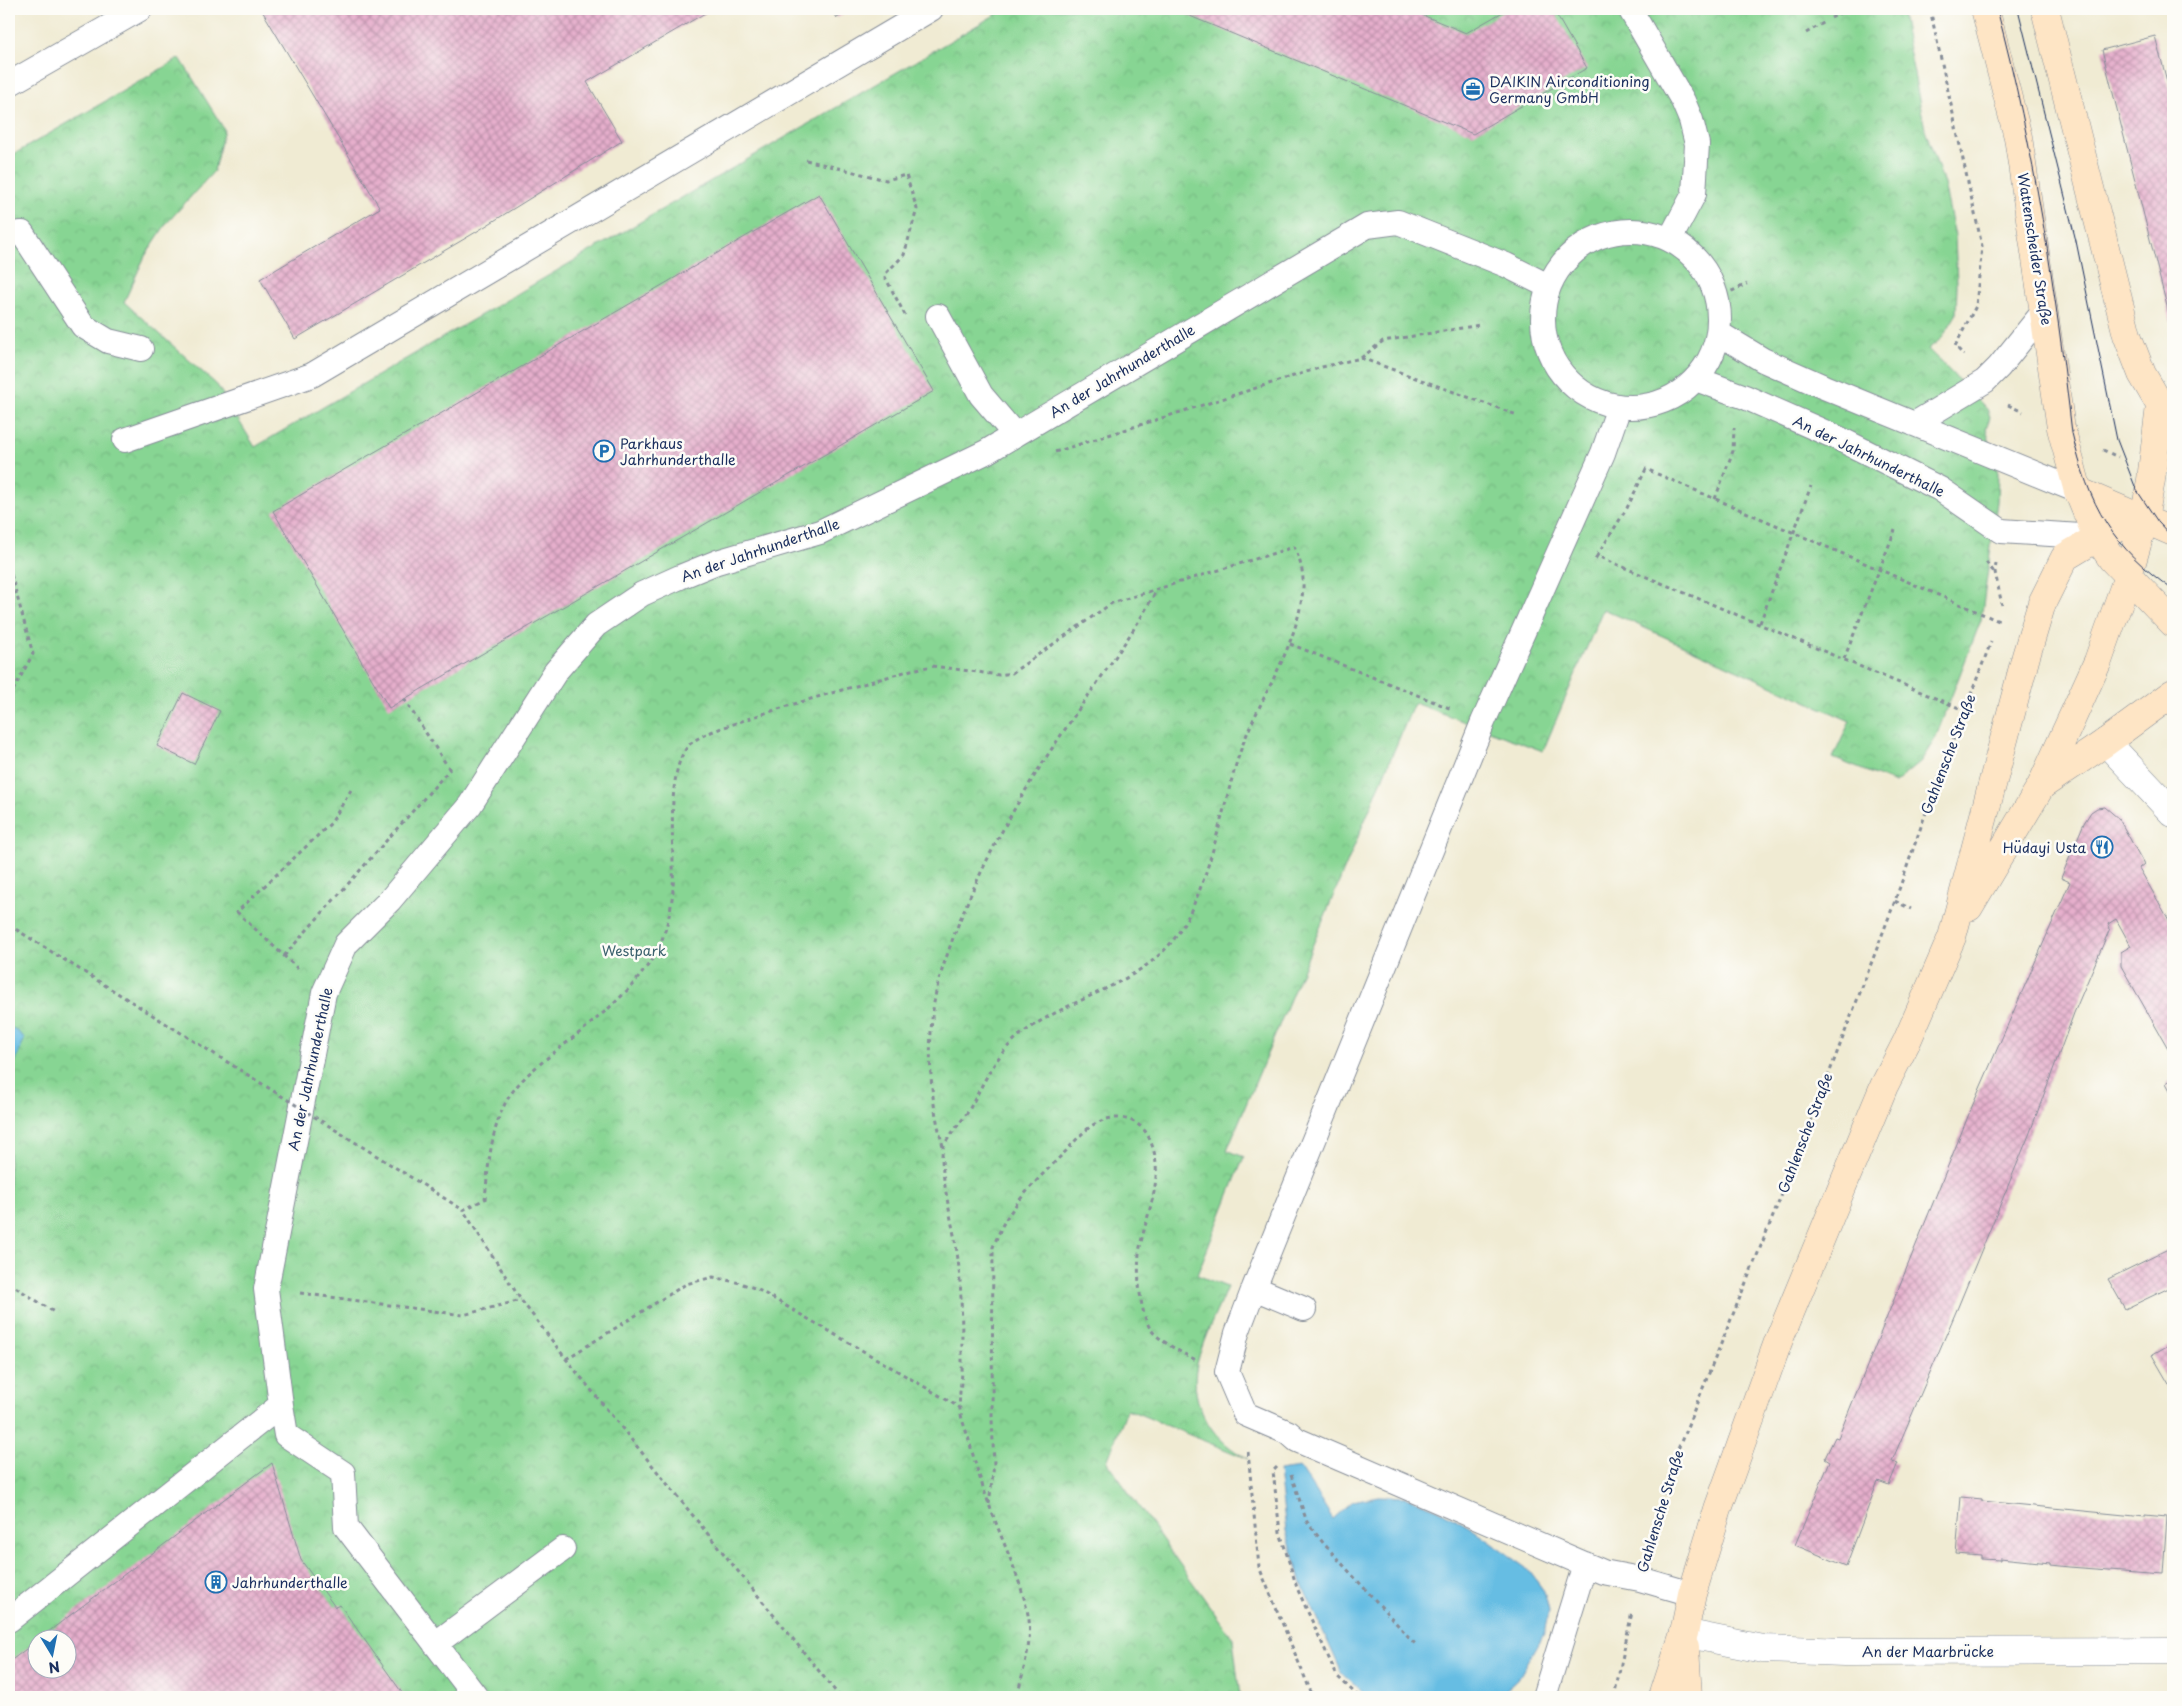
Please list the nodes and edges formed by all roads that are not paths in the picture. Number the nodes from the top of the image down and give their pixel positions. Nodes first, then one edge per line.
1 (140, 9) edge
2 (930, 9) edge
3 (1630, 9) edge
4 (1985, 9) edge
5 (2045, 9) edge
6 (9, 84) edge
7 (9, 234) edge
8 (1670, 239) junction
9 (1548, 286) junction
10 (2044, 310) junction
11 (938, 316) dead end
12 (1718, 332) junction
13 (141, 349) dead end
14 (1696, 379) junction
15 (1619, 407) junction
16 (2169, 413) edge
17 (1914, 424) junction
18 (1015, 435) junction
19 (125, 440) dead end
20 (2078, 491) junction
21 (2144, 520) junction
22 (2173, 532) edge
23 (2097, 537) junction
24 (2128, 576) junction
25 (2173, 623) edge
26 (2173, 693) edge
27 (2106, 742) junction
28 (2041, 786) junction
29 (2173, 813) edge
30 (1952, 937) junction
31 (1254, 1288) junction
32 (1304, 1309) dead end
33 (281, 1405) junction
34 (563, 1549) dead end
35 (1585, 1564) junction
36 (1692, 1594) junction
37 (9, 1620) edge
38 (1684, 1633) junction
39 (435, 1644) junction
40 (2173, 1651) edge
41 (476, 1697) edge
42 (1544, 1697) edge
43 (1663, 1697) edge
44 (1688, 1697) edge

1 - 6 lane
2 - 19 lane
3 - 8 lane
4 - 10 street, Wattenscheider Straße
5 - 16 street
7 - 13 lane
8 - 9 lane
8 - 12 lane
9 - 15 lane
9 - 18 lane, An der Jahrhunderthalle
10 - 17 lane
10 - 20 street, Wattenscheider Straße
11 - 18 lane
12 - 14 lane
12 - 17 lane
14 - 15 lane
14 - 23 lane, An der Jahrhunderthalle
15 - 31 lane
16 - 21 street
17 - 20 lane
18 - 33 lane, An der Jahrhunderthalle
20 - 21 street
20 - 23 street, Wattenscheider Straße
21 - 22 street
21 - 23 street
21 - 24 street
23 - 24 street, Wattenscheider Straße
23 - 30 street
24 - 25 street, Wattenscheider Straße
24 - 28 street
26 - 27 street
27 - 28 street
27 - 29 street
28 - 30 street
30 - 36 street
31 - 32 lane
31 - 35 lane
33 - 37 lane
33 - 39 lane, An der Jahrhunderthalle
34 - 39 lane
35 - 36 lane
35 - 42 lane
36 - 38 street
38 - 40 street, An der Maarbrücke
38 - 43 street
38 - 44 street
39 - 41 lane

